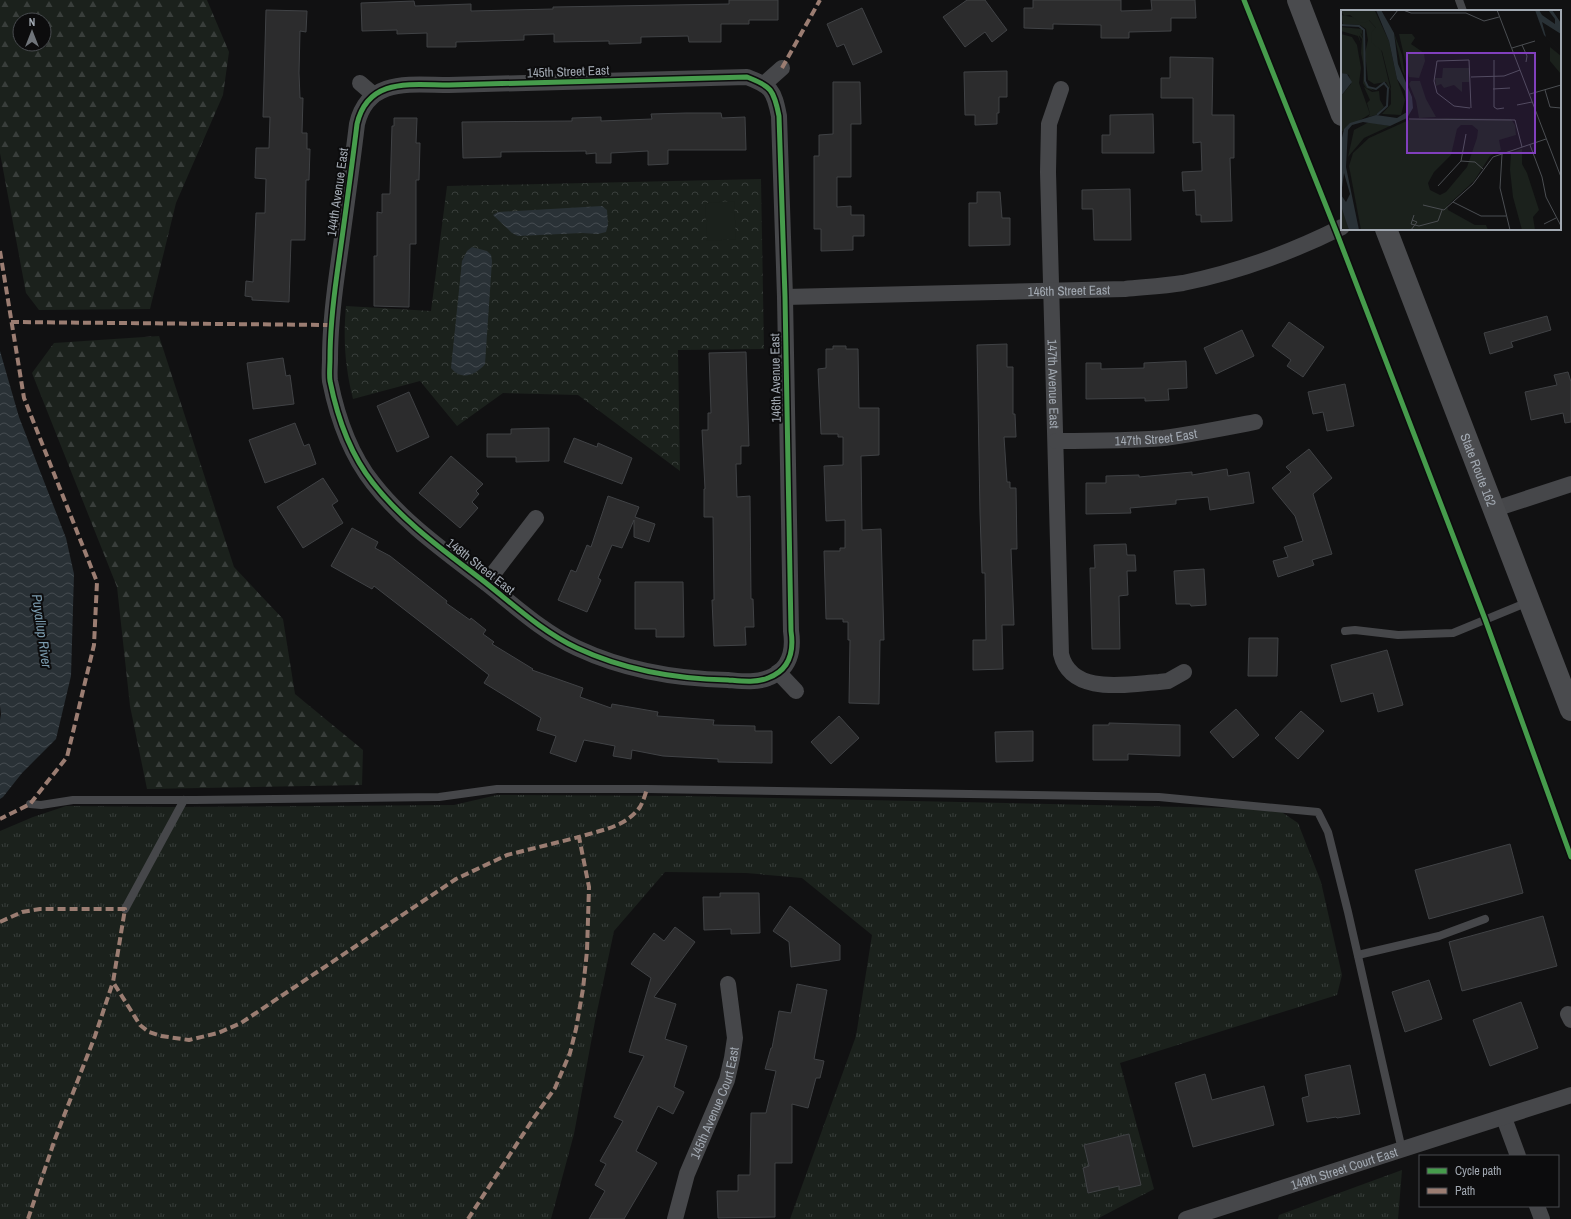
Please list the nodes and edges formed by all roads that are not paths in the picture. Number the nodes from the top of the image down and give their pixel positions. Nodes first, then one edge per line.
1 (1298, 0) edge
2 (1459, 0) edge
3 (1463, 10) edge
4 (782, 68) dead end
5 (360, 83) dead end
6 (764, 84) junction
7 (1061, 89) dead end
8 (374, 95) junction
9 (1341, 112) edge
10 (1341, 228) edge
11 (1386, 230) edge
12 (1052, 290) junction
13 (334, 297) joint
14 (785, 297) junction
15 (1255, 422) dead end
16 (1056, 441) junction
17 (1571, 484) edge
18 (1495, 509) junction
19 (536, 518) dead end
20 (486, 583) junction
21 (1530, 602) junction
22 (1345, 631) dead end
23 (778, 672) junction
24 (1184, 672) dead end
25 (796, 691) dead end
26 (1571, 710) edge
27 (184, 800) junction
28 (30, 804) dead end
29 (126, 909) dead end
30 (1485, 919) dead end
31 (1358, 956) junction
32 (728, 984) dead end
33 (1571, 1095) edge
34 (1504, 1118) junction
35 (1402, 1150) junction
36 (1518, 1155) edge
37 (1537, 1207) edge
38 (675, 1219) edge
39 (1186, 1219) edge
40 (1542, 1219) edge

1 - 9 main road
2 - 3 lane
4 - 6 street
5 - 8 street
6 - 8 street, 145th Street East
6 - 14 street, 146th Avenue East
7 - 12 street, 147th Avenue East
8 - 13 street, 144th Avenue East
10 - 12 street, 146th Street East
11 - 18 main road, State Route 162
12 - 14 street, 146th Street East
12 - 16 street, 147th Avenue East
13 - 20 street, 148th Street East
14 - 23 street, 146th Avenue East
15 - 16 street, 147th Street East
16 - 24 street, 147th Avenue East
17 - 18 street
18 - 21 main road, State Route 162
19 - 20 street
20 - 23 street, 148th Street East
21 - 22 lane
21 - 26 main road, State Route 162
23 - 25 street
27 - 28 lane
27 - 29 lane
27 - 31 lane
30 - 31 lane
31 - 35 lane
32 - 38 street, 145th Avenue Court East
33 - 34 street, 149th Street Court East
34 - 35 street, 149th Street Court East
34 - 36 street
35 - 39 street, 149th Street Court East
37 - 40 street

